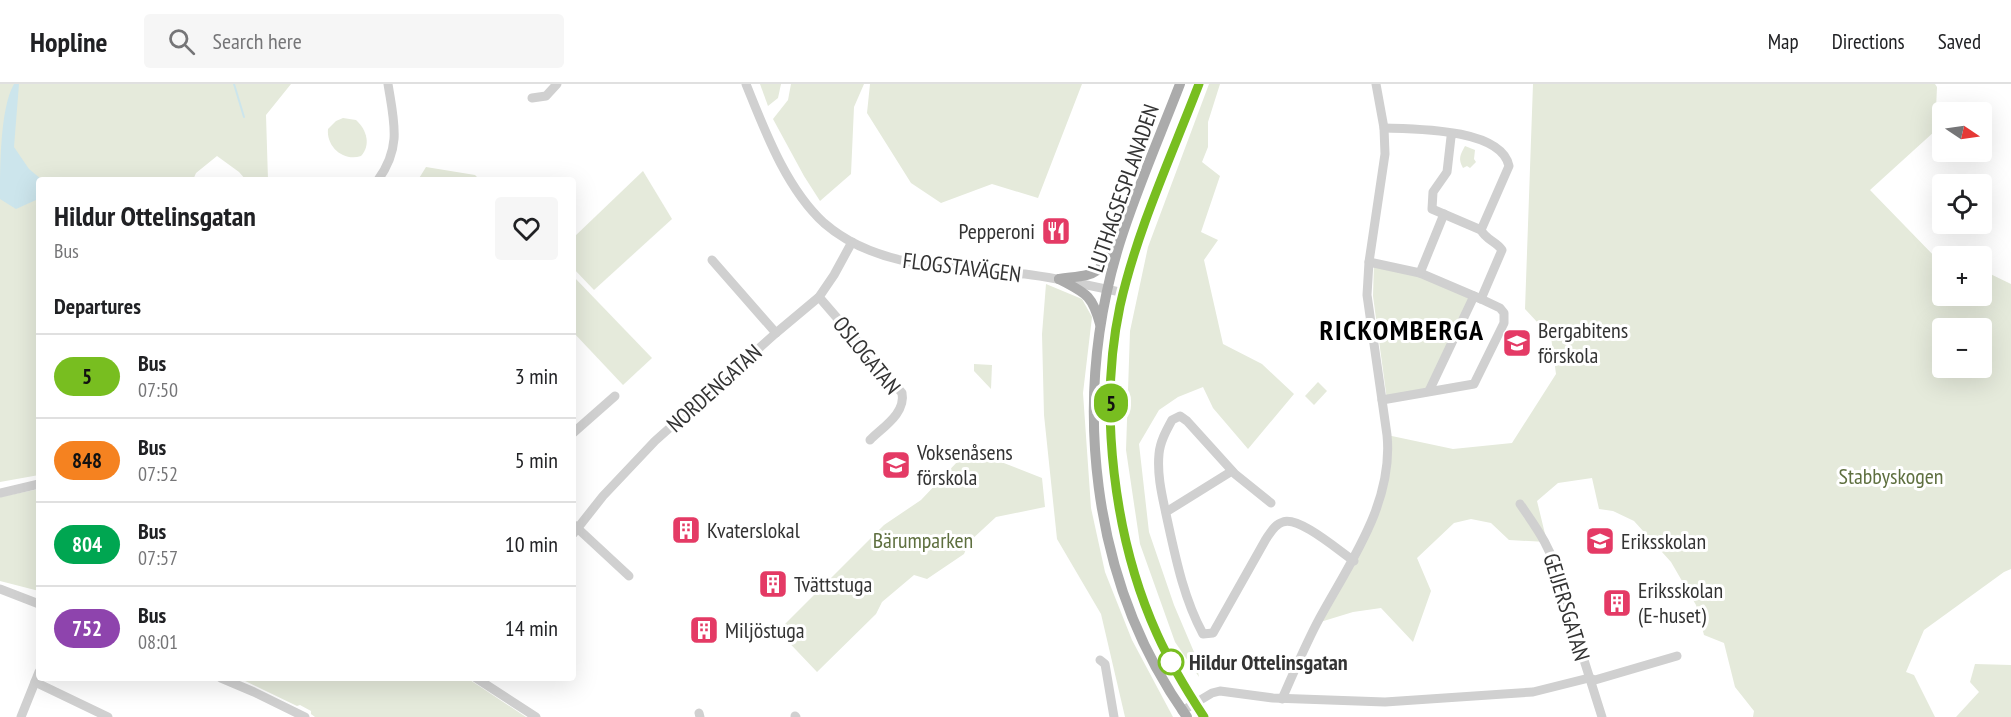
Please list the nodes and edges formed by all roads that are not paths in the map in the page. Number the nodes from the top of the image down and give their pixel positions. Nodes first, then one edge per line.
1 (388, 84) edge
2 (557, 84) edge
3 (746, 84) edge
4 (1180, 84) edge
5 (1199, 84) edge
6 (1376, 84) edge
7 (532, 98) dead end
8 (1384, 128) junction
9 (1453, 134) junction
10 (1148, 168) junction
11 (380, 177) edge
12 (1444, 214) junction
13 (1481, 230) junction
14 (852, 242) junction
15 (712, 260) dead end
16 (1369, 262) junction
17 (1420, 273) junction
18 (1059, 279) junction
19 (1108, 290) junction
20 (1124, 293) junction
21 (819, 297) junction
22 (1477, 297) junction
23 (1101, 327) junction
24 (776, 333) junction
25 (1429, 392) junction
26 (615, 396) dead end
27 (1382, 400) junction
28 (576, 431) edge
29 (870, 440) dead end
30 (1232, 471) junction
31 (36, 485) edge
32 (0, 493) edge
33 (1271, 503) dead end
34 (1520, 504) dead end
35 (1166, 512) junction
36 (576, 527) edge
37 (576, 531) edge
38 (1354, 561) junction
39 (629, 576) dead end
40 (0, 589) edge
41 (36, 603) edge
42 (1677, 656) dead end
43 (1100, 660) dead end
44 (1589, 678) junction
45 (228, 681) edge
46 (481, 681) edge
47 (35, 682) joint
48 (1282, 699) junction
49 (1195, 703) junction
50 (1185, 714) edge
51 (21, 717) edge
52 (108, 717) edge
53 (304, 717) edge
54 (536, 717) edge
55 (1114, 717) edge
56 (1204, 717) edge
57 (1602, 717) edge

1 - 11 street
2 - 7 street
3 - 14 street, FLOGSTAVÄGEN
4 - 10 main road, LUTHAGSESPLANADEN
5 - 20 main road, LUTHAGSESPLANADEN
6 - 8 street
8 - 9 street
8 - 16 street
9 - 12 street
9 - 13 street
10 - 18 main road
10 - 19 main road, LUTHAGSESPLANADEN
12 - 13 street
12 - 17 street
13 - 22 street
14 - 18 street, FLOGSTAVÄGEN
14 - 21 street, NORDENGATAN
15 - 24 street
16 - 17 street
16 - 27 street
17 - 22 street
18 - 19 street, FLOGSTAVÄGEN
18 - 23 main road
19 - 20 street, FLOGSTAVÄGEN
19 - 23 main road, LUTHAGSESPLANADEN
20 - 49 main road, LUTHAGSESPLANADEN
21 - 24 street, NORDENGATAN
21 - 29 street, OSLOGATAN
22 - 25 street
22 - 25 street
23 - 50 main road, LUTHAGSESPLANADEN
24 - 36 street, NORDENGATAN
25 - 27 street
26 - 28 street
27 - 38 street
30 - 33 street
30 - 35 street
30 - 35 street
31 - 32 street
34 - 44 street, GEIJERSGATAN
35 - 38 street
37 - 39 street
38 - 48 street
40 - 41 street
42 - 44 street
43 - 55 street
44 - 48 street
44 - 57 street, GEIJERSGATAN
45 - 53 street
46 - 54 street
47 - 51 street
47 - 52 street
48 - 49 street
49 - 50 street
49 - 56 main road, LUTHAGSESPLANADEN

